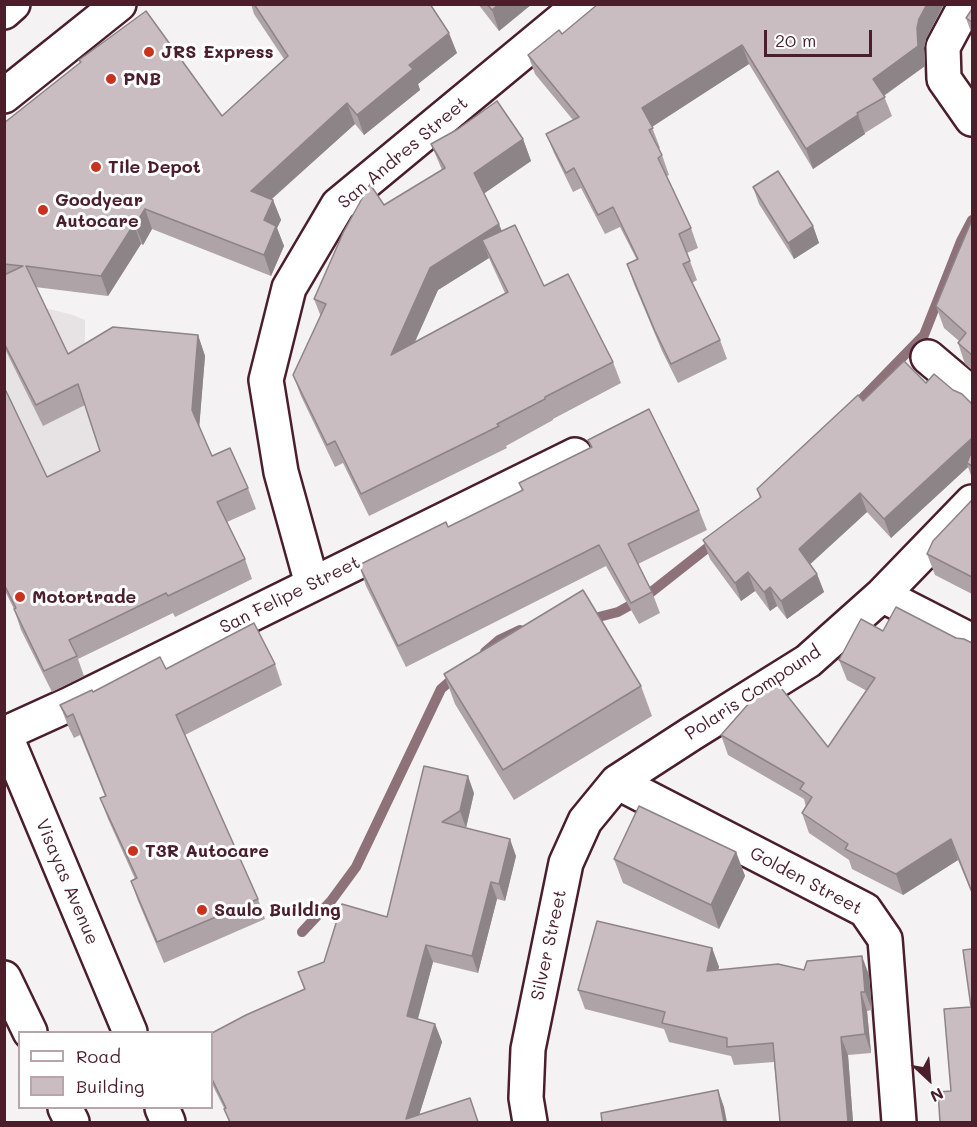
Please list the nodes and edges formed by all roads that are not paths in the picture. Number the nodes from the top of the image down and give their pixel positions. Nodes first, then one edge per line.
1 (13, 4) edge
2 (119, 4) edge
3 (581, 4) edge
4 (966, 4) edge
5 (4, 12) edge
6 (4, 96) edge
7 (972, 119) edge
8 (928, 357) dead end
9 (972, 394) edge
10 (575, 455) edge
11 (972, 502) edge
12 (312, 584) junction
13 (882, 595) junction
14 (972, 641) edge
15 (5, 733) edge
16 (617, 782) junction
17 (4, 978) edge
18 (30, 1031) edge
19 (130, 1031) edge
20 (530, 1122) edge
21 (899, 1122) edge

1 - 5 street
2 - 6 street
3 - 12 street, San Andres Street
4 - 7 street
8 - 9 street
10 - 12 street, San Felipe Street
11 - 13 street, Polaris Compound
12 - 15 street, San Felipe Street
13 - 14 street
13 - 16 street, Polaris Compound
15 - 19 street, Visayas Avenue
16 - 20 street, Silver Street
16 - 21 street, Golden Street
17 - 18 street

